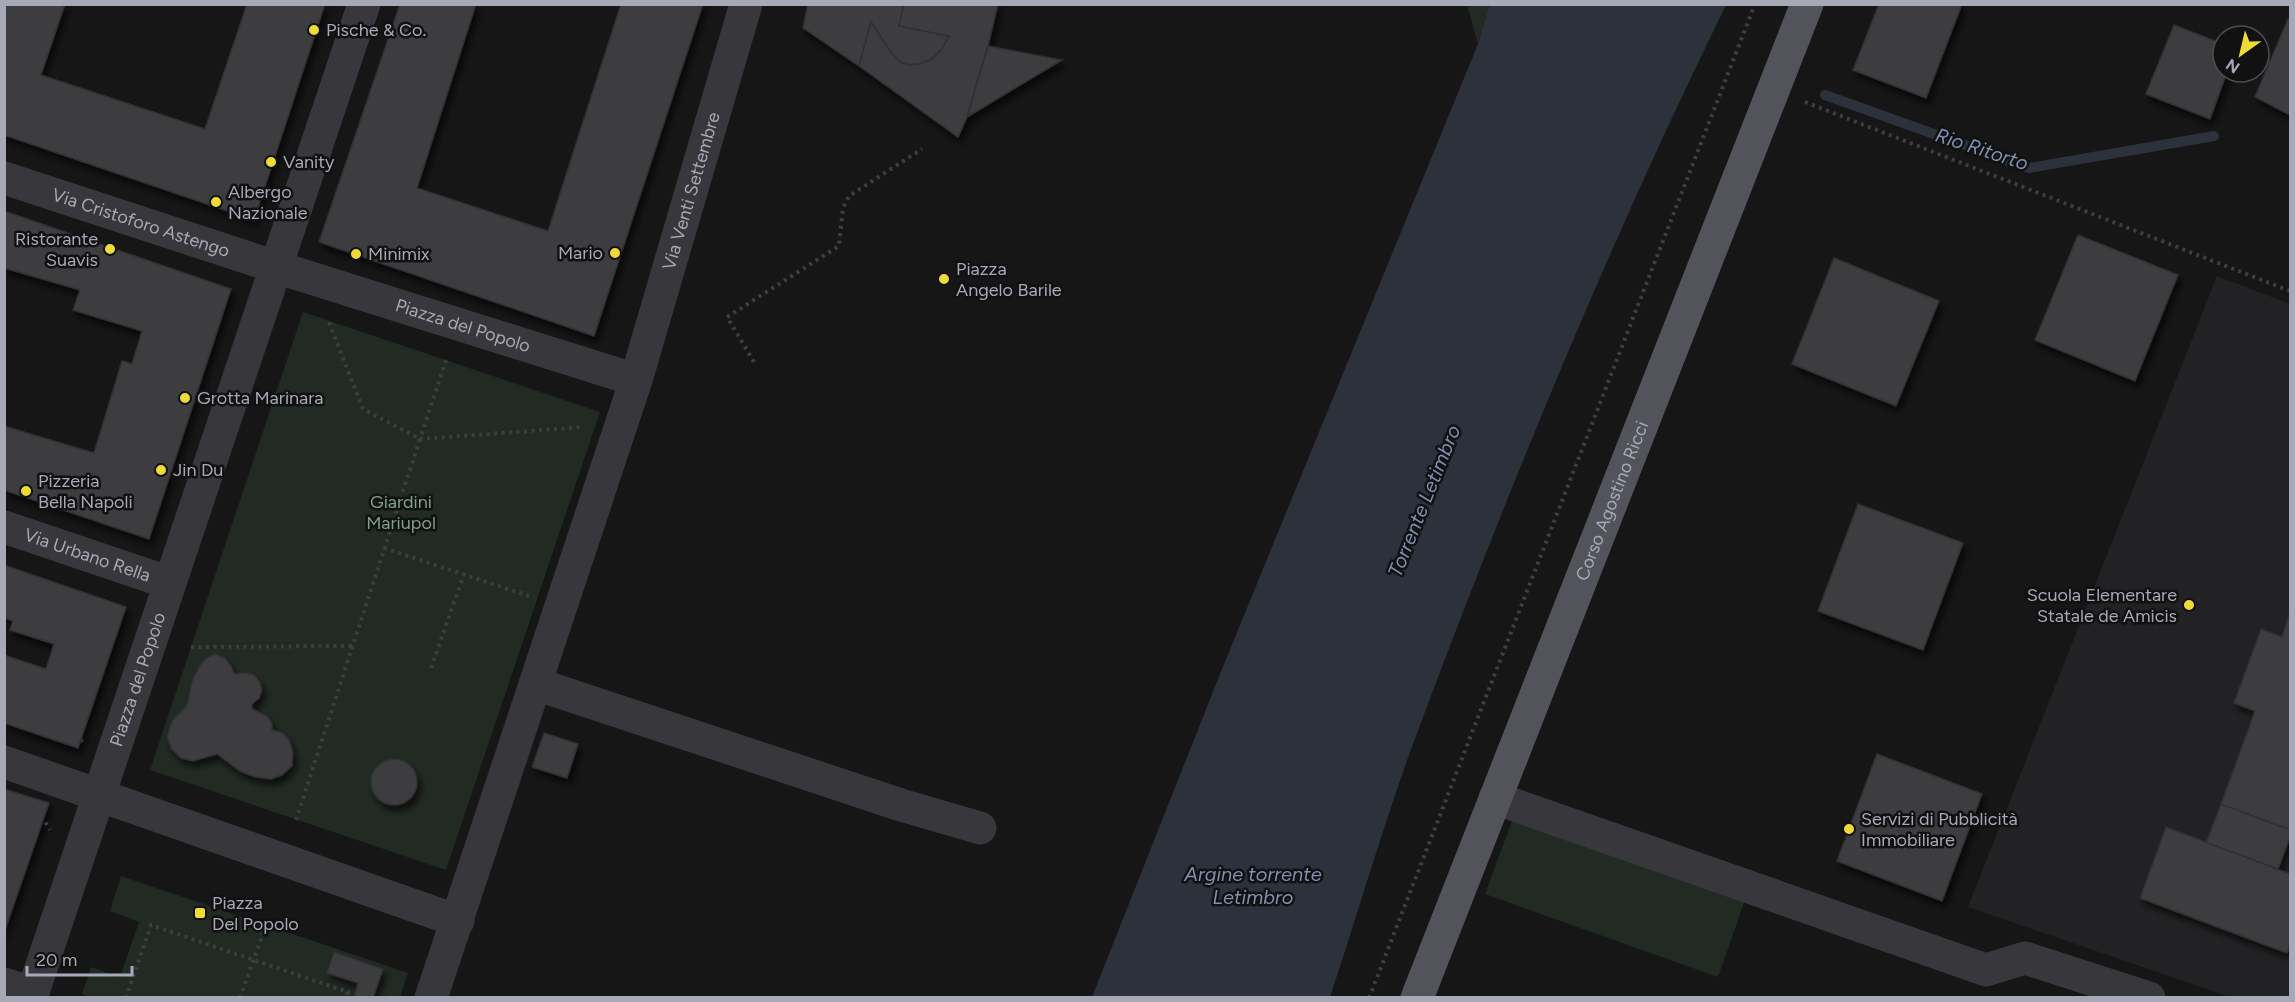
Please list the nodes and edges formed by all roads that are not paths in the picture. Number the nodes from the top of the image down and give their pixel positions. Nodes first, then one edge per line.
1 (364, 4) edge
2 (746, 4) edge
3 (1807, 4) edge
4 (4, 178) edge
5 (276, 267) junction
6 (636, 380) junction
7 (4, 527) edge
8 (170, 583) junction
9 (536, 684) junction
10 (4, 762) edge
11 (99, 796) junction
12 (1495, 798) junction
13 (980, 828) dead end
14 (458, 921) junction
15 (23, 992) edge
16 (431, 998) edge
17 (1417, 998) edge
18 (2149, 998) edge

1 - 5 street
2 - 6 street, Via Venti Settembre
3 - 12 main road, Corso Agostino Ricci
4 - 5 street, Via Cristoforo Astengo
5 - 6 street, Piazza del Popolo
5 - 8 street, Piazza del Popolo
6 - 9 street
7 - 8 street, Via Urbano Rella
8 - 11 street, Piazza del Popolo
9 - 13 street
9 - 14 street
10 - 11 street
11 - 14 street
11 - 15 street, Piazza del Popolo
12 - 17 main road, Corso Agostino Ricci
12 - 18 street
14 - 16 street

